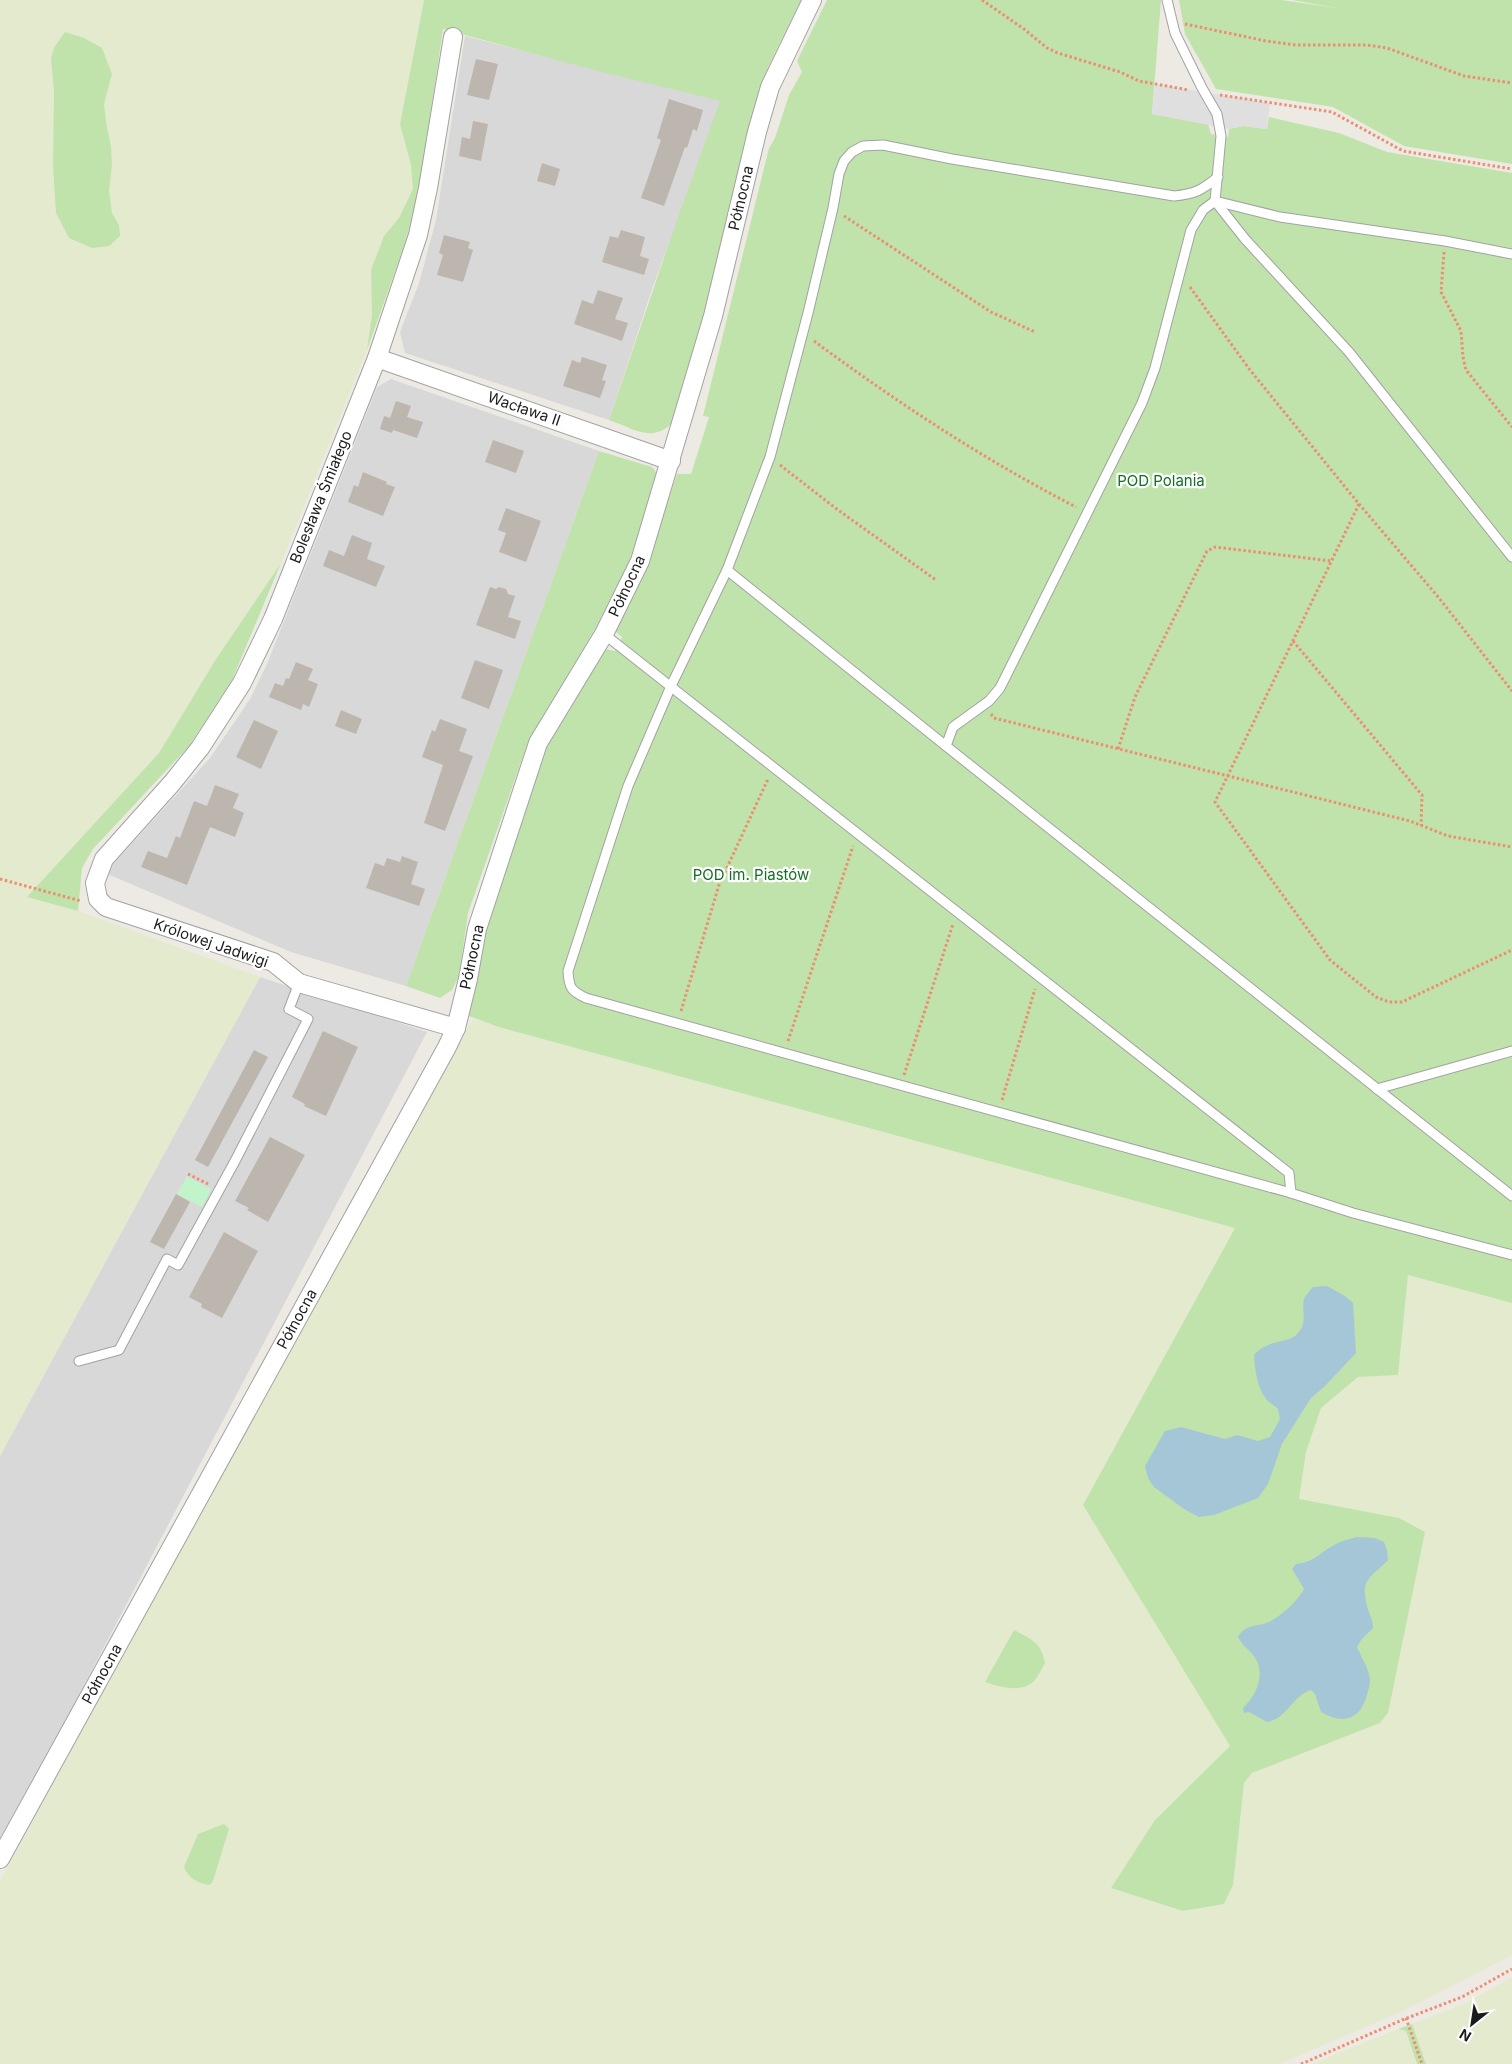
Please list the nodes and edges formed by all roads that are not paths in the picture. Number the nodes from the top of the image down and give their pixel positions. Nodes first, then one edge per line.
1 (812, 0) edge
2 (1168, 0) edge
3 (453, 37) dead end
4 (1218, 177) junction
5 (1216, 200) junction
6 (1512, 254) edge
7 (377, 358) junction
8 (671, 461) junction
9 (1512, 557) edge
10 (726, 570) junction
11 (604, 634) junction
12 (671, 686) junction
13 (946, 746) junction
14 (106, 907) joint
15 (299, 983) junction
16 (456, 1028) junction
17 (1512, 1052) edge
18 (1377, 1089) junction
19 (1291, 1193) junction
20 (1512, 1196) edge
21 (1512, 1255) edge
22 (79, 1361) dead end
23 (0, 1859) edge

1 - 8 street, Północna
2 - 4 lane
3 - 7 street, Bolesława Śmiałego
4 - 5 lane
4 - 10 lane
5 - 6 lane
5 - 9 lane
5 - 13 lane
7 - 8 street, Wacława II
7 - 14 street, Bolesława Śmiałego
8 - 11 street, Północna
10 - 12 lane
10 - 13 lane
11 - 12 lane
11 - 16 street, Północna
12 - 19 lane
12 - 19 lane
13 - 18 lane
14 - 15 street, Królowej Jadwigi
15 - 16 street, Królowej Jadwigi
15 - 22 lane
16 - 23 street, Północna
17 - 18 lane
18 - 20 lane
19 - 21 lane

